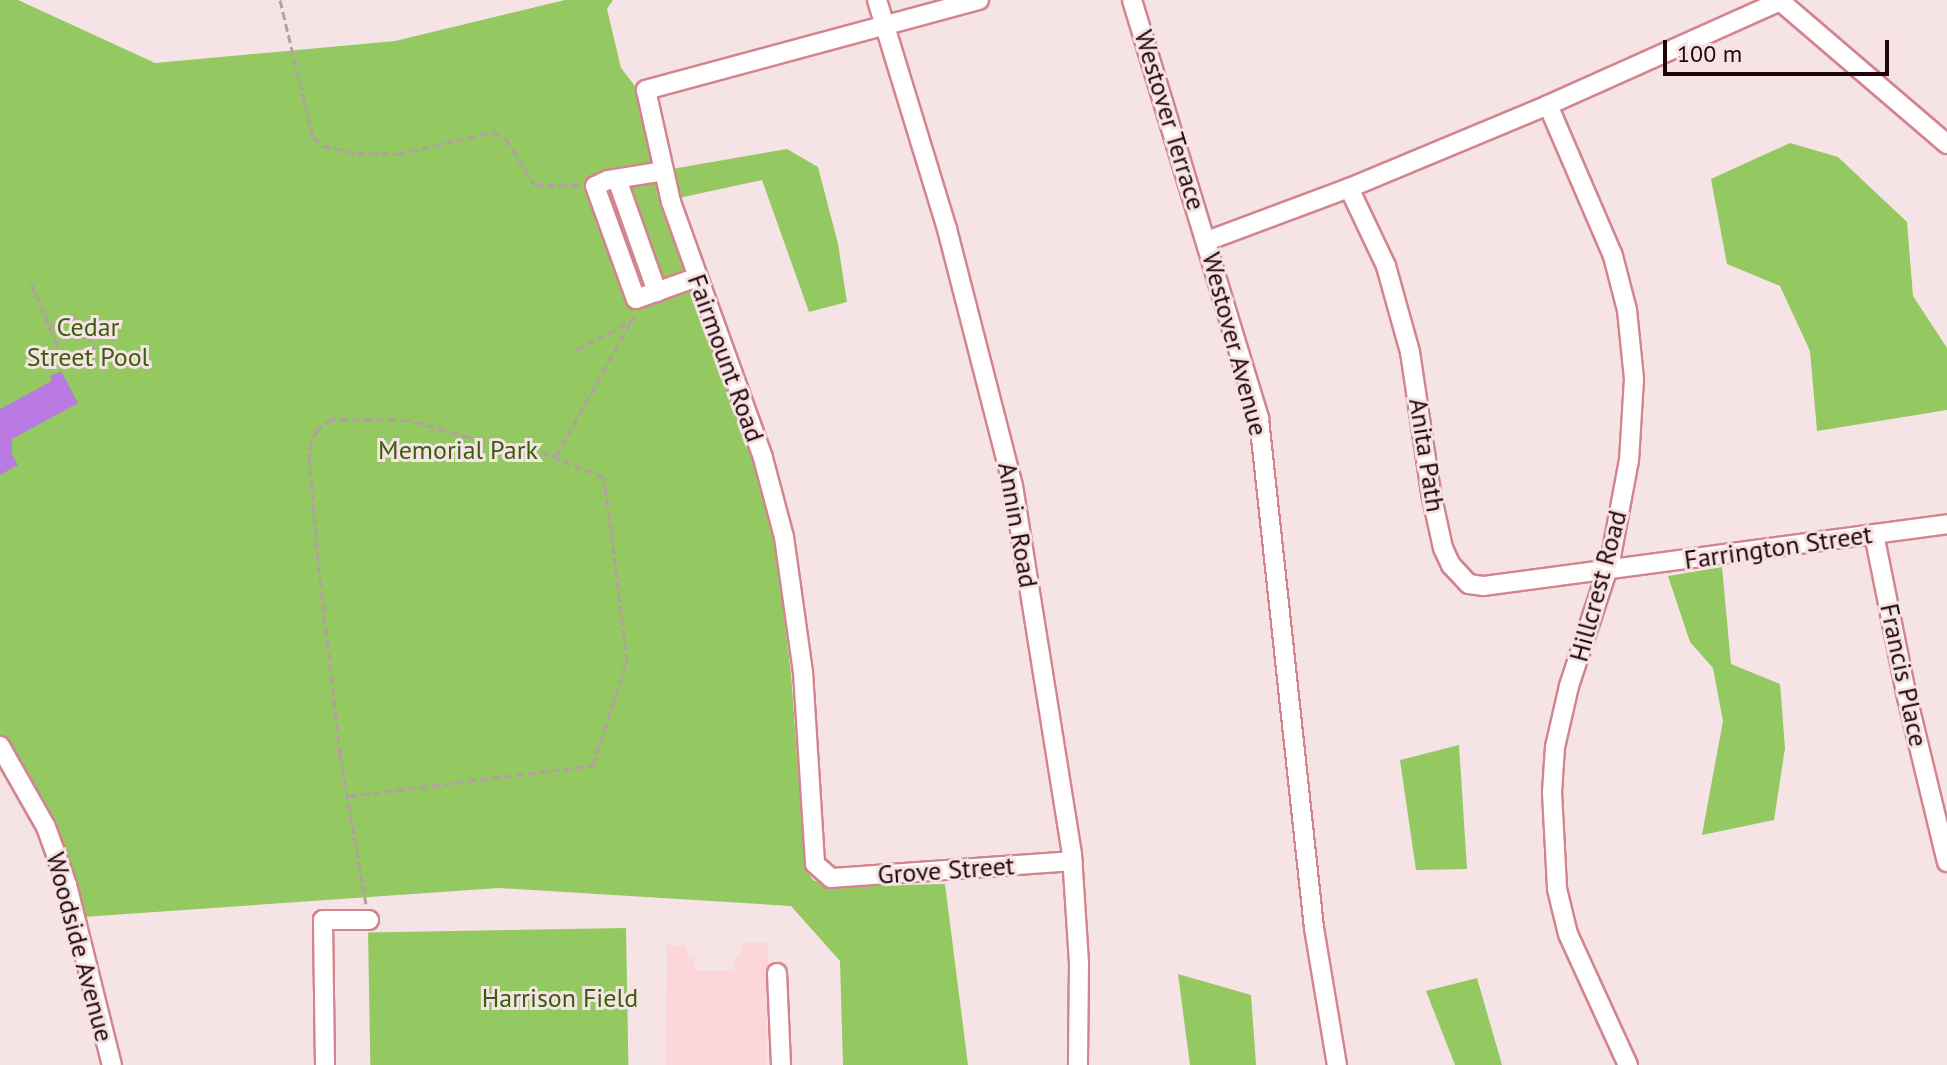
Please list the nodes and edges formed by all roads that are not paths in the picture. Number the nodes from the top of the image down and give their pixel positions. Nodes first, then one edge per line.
1 (877, 0) edge
2 (979, 0) edge
3 (1132, 0) edge
4 (1781, 1) edge
5 (884, 25) junction
6 (1548, 105) junction
7 (1947, 144) edge
8 (664, 171) junction
9 (617, 179) junction
10 (1349, 188) junction
11 (1207, 241) junction
12 (695, 278) junction
13 (657, 292) junction
14 (1947, 524) edge
15 (1874, 534) junction
16 (1608, 570) junction
17 (0, 746) edge
18 (1946, 853) edge
19 (1072, 861) junction
20 (822, 872) joint
21 (369, 920) road end
22 (777, 973) dead end
23 (112, 1065) edge
24 (325, 1065) edge
25 (781, 1065) edge
26 (1078, 1065) edge
27 (1337, 1065) edge
28 (1628, 1065) edge

1 - 5 street, Annin Road
2 - 5 street
3 - 11 street, Westover Terrace
4 - 6 street, Westover Avenue
4 - 7 street
5 - 8 street, Fairmount Road
5 - 19 street, Annin Road
6 - 10 street, Westover Avenue
6 - 16 street, Hillcrest Road
8 - 9 street
8 - 12 street, Fairmount Road
9 - 13 street
9 - 13 street
10 - 11 street, Westover Avenue
10 - 16 street, Anita Path
11 - 27 street, Westover Avenue
12 - 13 street
12 - 20 street, Fairmount Road
14 - 15 street, Farrington Street
15 - 16 street, Farrington Street
15 - 18 street, Francis Place
16 - 28 street, Hillcrest Road
17 - 23 street, Woodside Avenue
19 - 20 street, Grove Street
19 - 26 street, Annin Road
21 - 24 street
22 - 25 street

